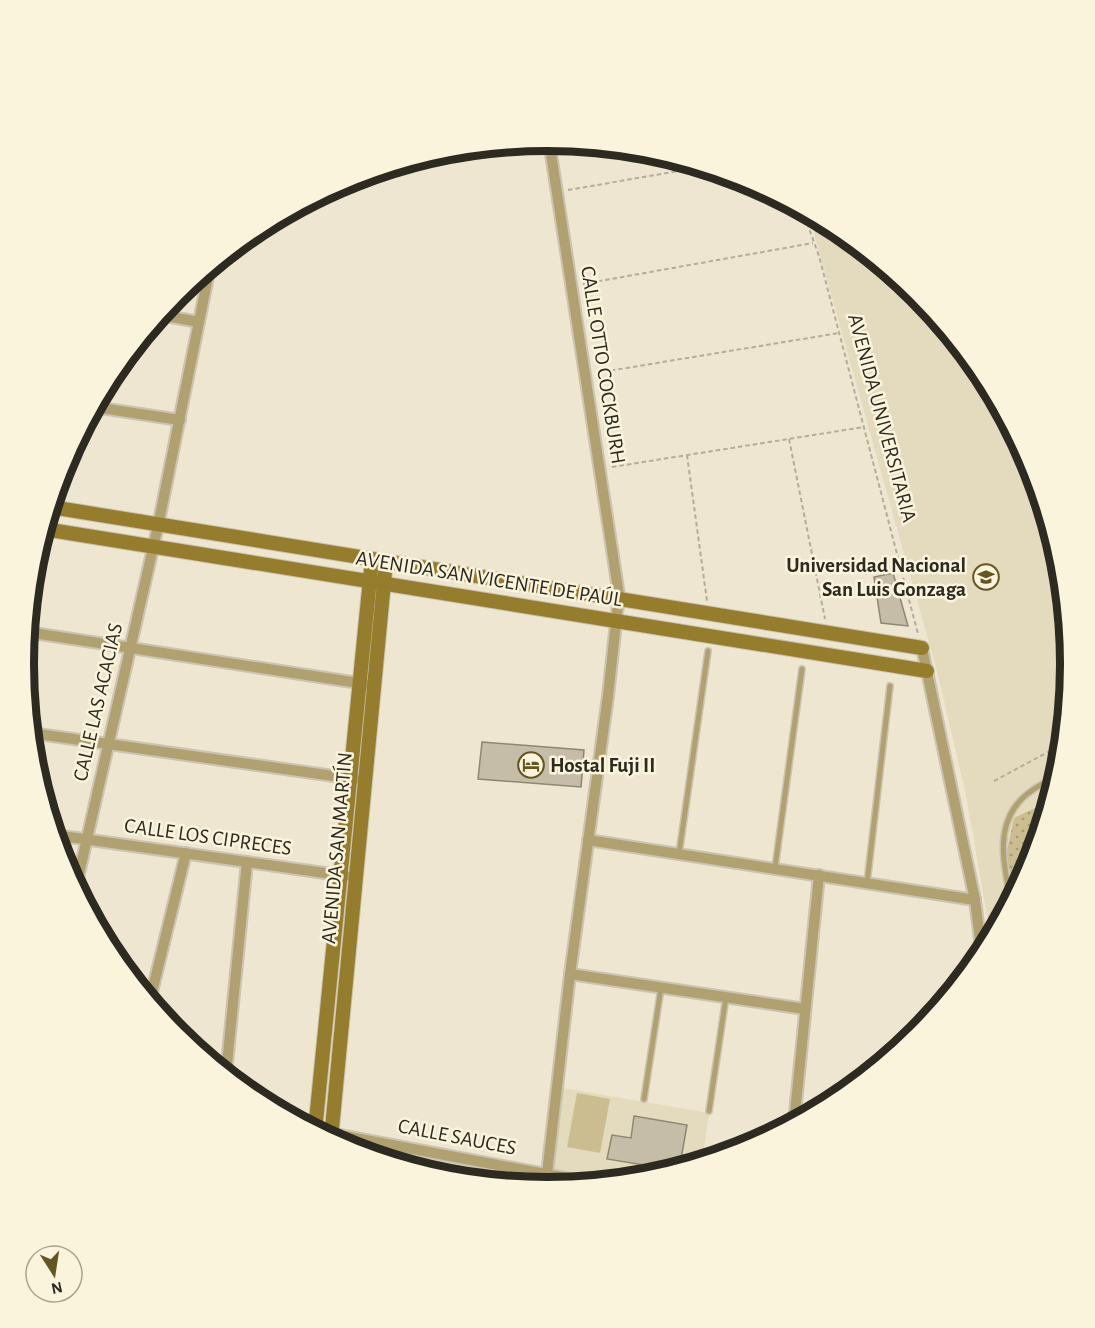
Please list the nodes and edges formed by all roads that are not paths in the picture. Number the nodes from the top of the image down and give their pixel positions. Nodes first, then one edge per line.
1 (550, 151) edge
2 (208, 279) edge
3 (170, 317) edge
4 (199, 322) junction
5 (102, 408) edge
6 (180, 420) junction
7 (59, 508) edge
8 (52, 530) edge
9 (154, 546) junction
10 (379, 560) junction
11 (376, 582) junction
12 (36, 633) edge
13 (130, 648) junction
14 (922, 648) joint
15 (708, 651) dead end
16 (802, 669) dead end
17 (927, 671) junction
18 (359, 683) junction
19 (374, 685) junction
20 (890, 686) dead end
21 (39, 734) edge
22 (108, 744) junction
23 (350, 778) junction
24 (365, 781) junction
25 (1047, 782) edge
26 (65, 836) edge
27 (87, 839) junction
28 (588, 840) junction
29 (186, 853) junction
30 (679, 854) junction
31 (247, 862) junction
32 (774, 868) junction
33 (79, 873) edge
34 (340, 875) junction
35 (819, 875) junction
36 (356, 877) junction
37 (867, 883) junction
38 (1009, 889) edge
39 (975, 900) junction
40 (980, 940) edge
41 (570, 974) junction
42 (661, 988) junction
43 (152, 990) edge
44 (726, 997) junction
45 (805, 1009) junction
46 (227, 1064) edge
47 (644, 1099) dead end
48 (709, 1111) dead end
49 (795, 1113) edge
50 (316, 1121) edge
51 (332, 1129) edge
52 (359, 1141) edge
53 (547, 1174) junction
54 (551, 1177) edge

1 - 28 street, CALLE OTTO COCKBURH
2 - 4 street, CALLE LAS ACACIAS
3 - 4 street
4 - 6 street, CALLE LAS ACACIAS
5 - 6 street
6 - 9 street, CALLE LAS ACACIAS
7 - 10 street, AVENIDA SAN VICENTE DE PAÚL
8 - 9 street, AVENIDA SAN VICENTE DE PAÚL
9 - 11 street, AVENIDA SAN VICENTE DE PAÚL
9 - 13 street, CALLE LAS ACACIAS
10 - 11 street, AVENIDA SAN MARTÍN
10 - 14 street, AVENIDA SAN VICENTE DE PAÚL
11 - 17 street, AVENIDA SAN VICENTE DE PAÚL
11 - 18 street, AVENIDA SAN MARTÍN
11 - 19 street, AVENIDA SAN MARTÍN
12 - 13 street
13 - 18 street
13 - 22 street, CALLE LAS ACACIAS
14 - 17 street
15 - 30 lane
16 - 32 lane
17 - 39 street
18 - 19 street
18 - 23 street, AVENIDA SAN MARTÍN
19 - 24 street, AVENIDA SAN MARTÍN
20 - 37 lane
21 - 22 street
22 - 23 street
22 - 27 street, CALLE LAS ACACIAS
23 - 24 street
23 - 34 street, AVENIDA SAN MARTÍN
24 - 36 street, AVENIDA SAN MARTÍN
25 - 38 lane
26 - 27 street, CALLE LOS CIPRECES
27 - 29 street, CALLE LOS CIPRECES
27 - 33 street, CALLE LAS ACACIAS
28 - 30 street
28 - 41 street, CALLE OTTO COCKBURH
29 - 31 street, CALLE LOS CIPRECES
29 - 43 street
30 - 32 street
31 - 34 street, CALLE LOS CIPRECES
31 - 46 street
32 - 35 street
34 - 36 street, CALLE LOS CIPRECES
34 - 50 street, AVENIDA SAN MARTÍN
35 - 37 street
35 - 45 street
36 - 51 street, AVENIDA SAN MARTÍN
37 - 39 street
39 - 40 street
41 - 42 street
41 - 53 street, CALLE OTTO COCKBURH
42 - 44 street
42 - 47 lane
44 - 45 street
44 - 48 lane
45 - 49 street
52 - 53 street, CALLE SAUCES
53 - 54 street, CALLE SAUCES

